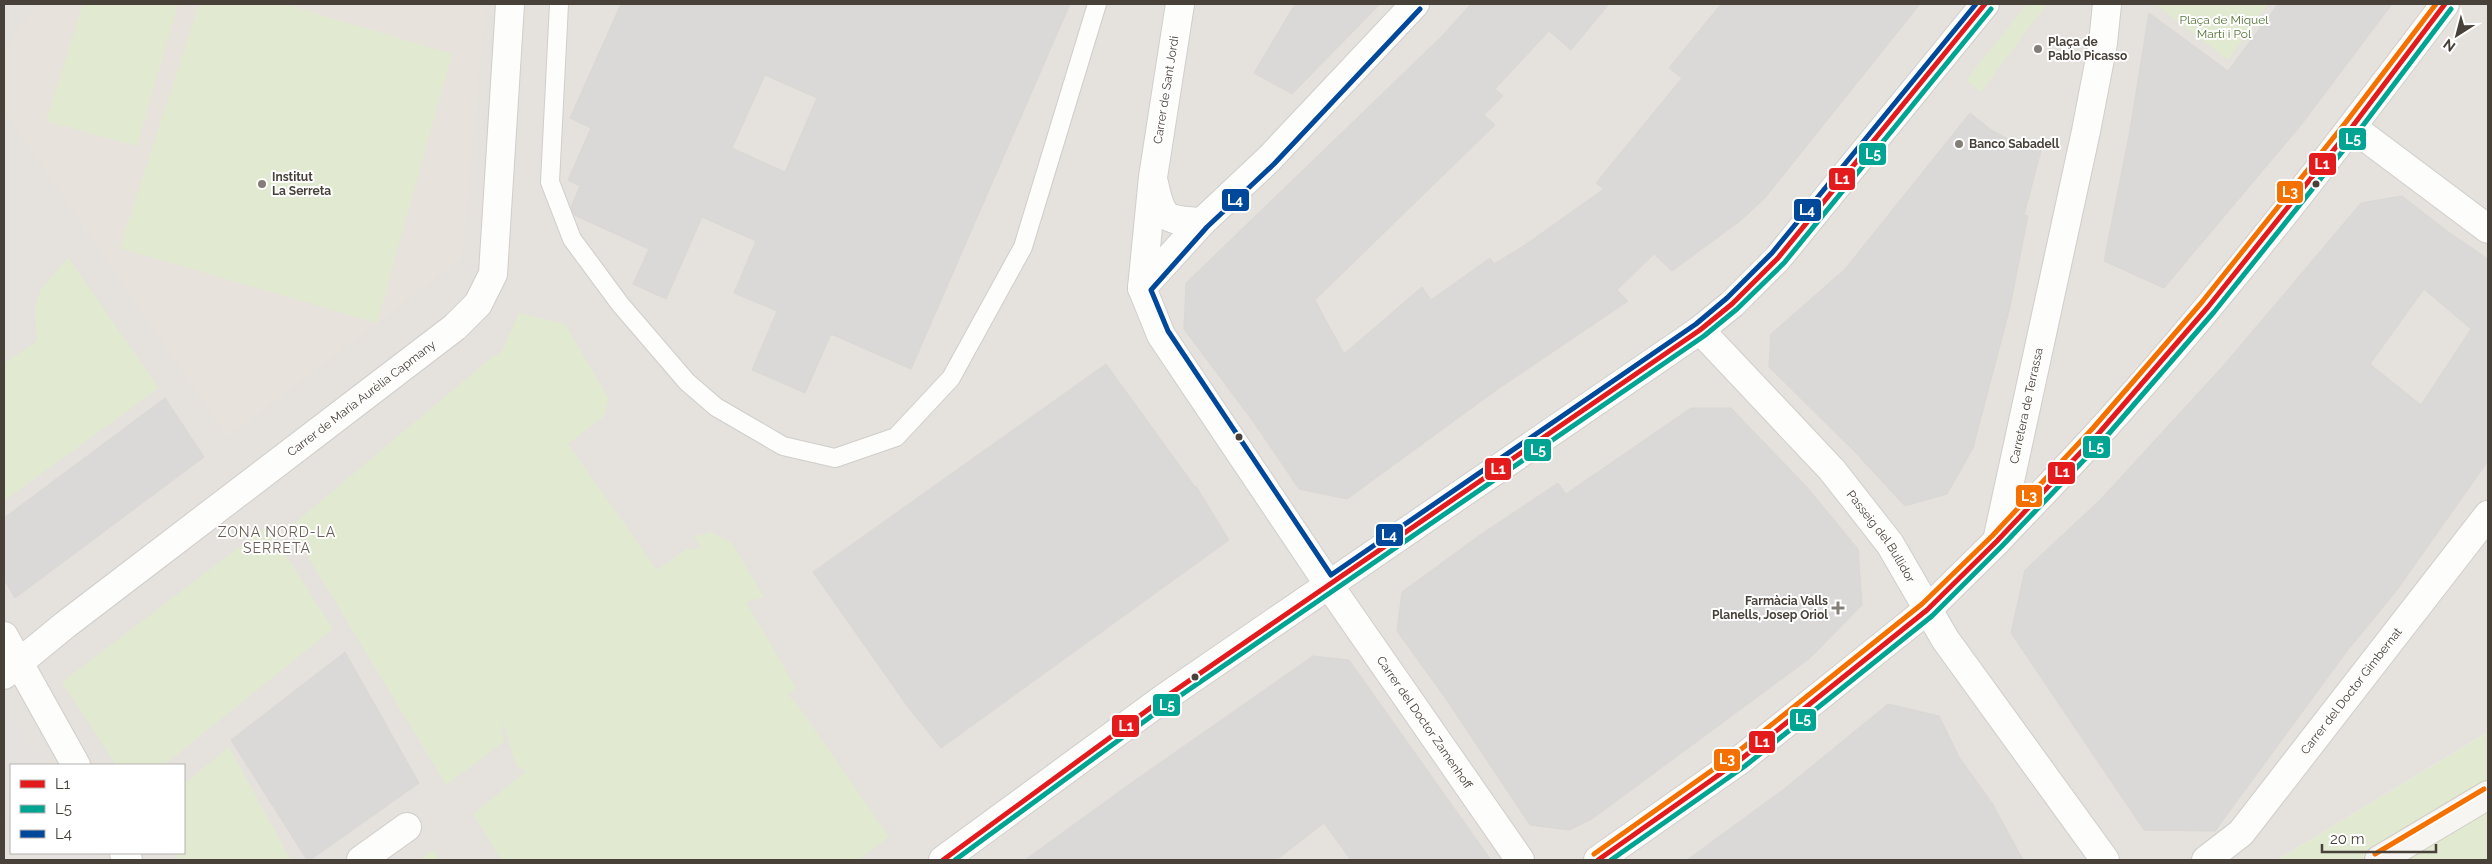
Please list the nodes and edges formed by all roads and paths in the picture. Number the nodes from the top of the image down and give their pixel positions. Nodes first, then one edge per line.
1 (510, 4) edge
2 (559, 4) edge
3 (1097, 4) edge
4 (1180, 4) edge
5 (1415, 4) edge
6 (1985, 4) edge
7 (2107, 4) edge
8 (2445, 4) edge
9 (2352, 127) junction
10 (1153, 177) junction
11 (1202, 222) junction
12 (2488, 229) edge
13 (1142, 288) junction
14 (1700, 330) junction
15 (2488, 515) edge
16 (1997, 541) junction
17 (1329, 585) junction
18 (1927, 610) junction
19 (4, 636) edge
20 (12, 669) edge
21 (75, 764) edge
22 (2488, 795) edge
23 (407, 827) dead end
24 (361, 860) edge
25 (944, 860) edge
26 (1520, 860) edge
27 (1598, 860) edge
28 (2105, 860) edge
29 (2206, 860) edge
30 (2379, 860) edge

1 - 20 street, Carrer de Maria Aurèlia Capmany
2 - 3 lane
4 - 10 street, Carrer de Sant Jordi
5 - 11 street
6 - 14 street
7 - 16 street, Carretera de Terrassa
8 - 9 street
9 - 12 street
9 - 16 street
10 - 11 street, Carrer de Sant Jordi
10 - 13 street, Carrer de Sant Jordi
11 - 13 street
13 - 17 street, Carrer de Sant Jordi
14 - 17 street
14 - 18 street, Passeig del Bullidor
15 - 29 street, Carrer del Doctor Gimbernat
16 - 18 street
17 - 25 street
17 - 26 street, Carrer del Doctor Zamenhoff
18 - 27 street
18 - 28 street, Passeig del Bullidor
19 - 20 street
20 - 21 street
22 - 30 main road
23 - 24 street

